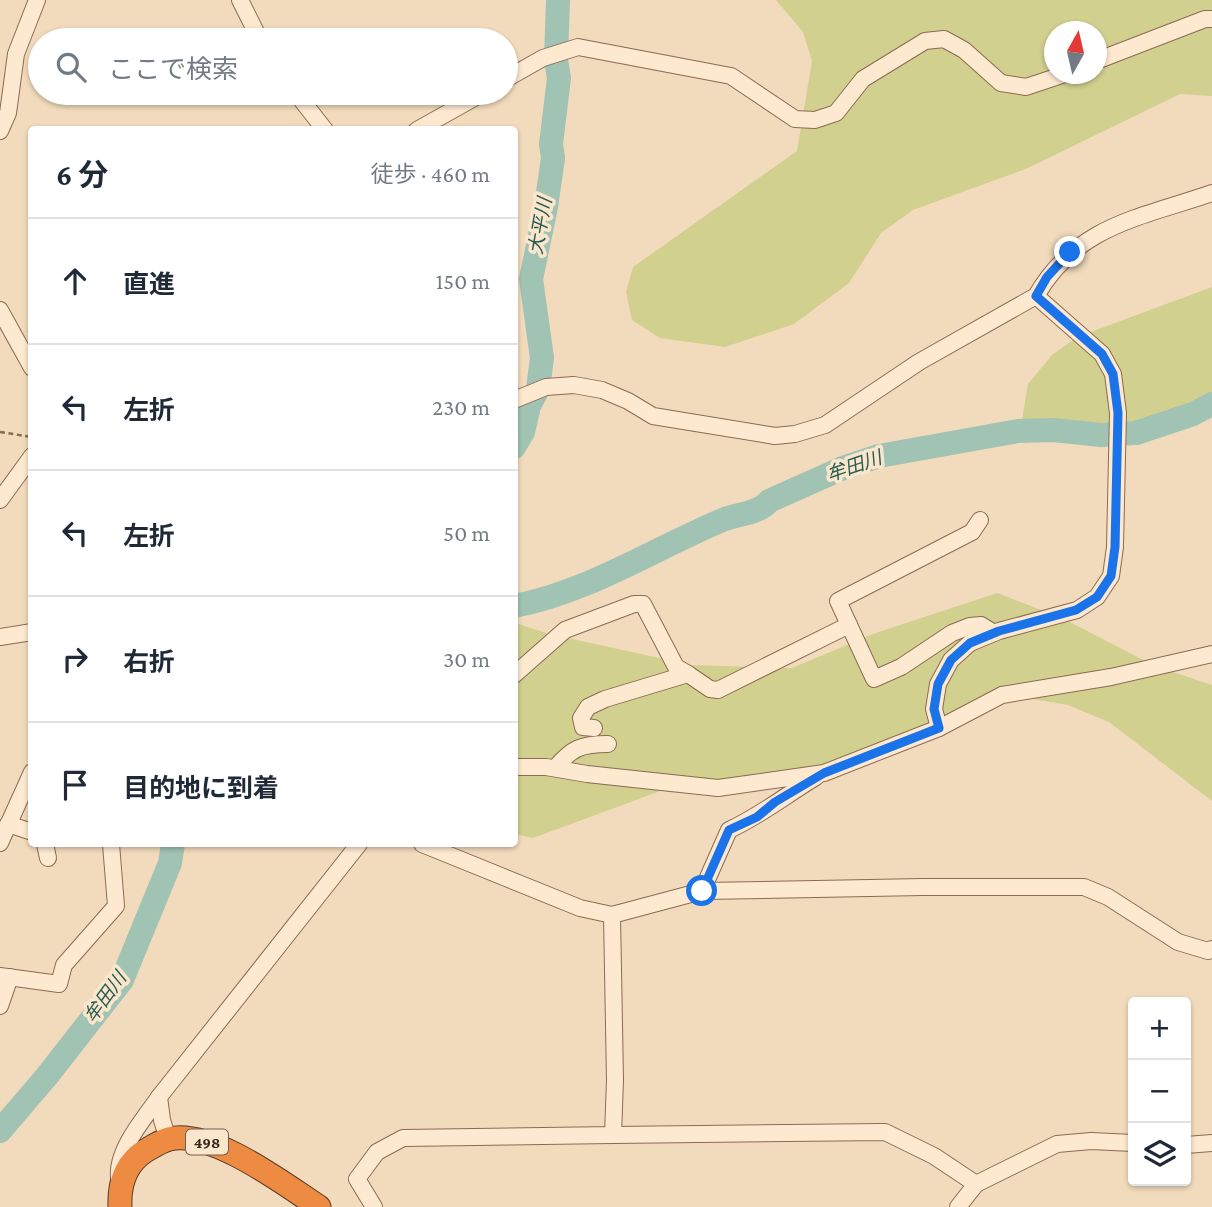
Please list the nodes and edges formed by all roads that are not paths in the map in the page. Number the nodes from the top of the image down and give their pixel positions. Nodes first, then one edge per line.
1 (37, 0) edge
2 (240, 0) edge
3 (1212, 19) edge
4 (254, 28) edge
5 (1107, 57) edge
6 (518, 72) edge
7 (1044, 80) edge
8 (305, 105) edge
9 (462, 105) edge
10 (322, 126) edge
11 (424, 126) edge
12 (0, 131) edge
13 (1212, 194) edge
14 (1036, 296) junction
15 (0, 310) edge
16 (28, 361) edge
17 (518, 398) edge
18 (28, 462) edge
19 (0, 500) edge
20 (980, 520) dead end
21 (849, 625) junction
22 (28, 633) edge
23 (994, 633) junction
24 (0, 637) edge
25 (1212, 654) edge
26 (518, 671) edge
27 (688, 674) junction
28 (594, 728) dead end
29 (939, 728) junction
30 (608, 744) dead end
31 (518, 756) edge
32 (518, 767) edge
33 (531, 767) junction
34 (555, 768) junction
35 (824, 773) junction
36 (28, 781) edge
37 (8, 824) junction
38 (28, 831) edge
39 (0, 843) edge
40 (111, 847) edge
41 (357, 847) edge
42 (429, 847) edge
43 (702, 891) junction
44 (612, 915) junction
45 (1212, 949) edge
46 (5, 977) edge
47 (0, 1006) edge
48 (159, 1097) junction
49 (613, 1135) junction
50 (168, 1139) junction
51 (1128, 1143) edge
52 (1212, 1143) edge
53 (1191, 1145) edge
54 (976, 1184) junction
55 (120, 1197) edge
56 (318, 1207) edge
57 (374, 1207) edge
58 (958, 1207) edge

1 - 12 street
2 - 4 street
3 - 5 street
6 - 7 street
8 - 10 street
9 - 11 street
13 - 14 street
14 - 17 street
14 - 23 street
15 - 16 street
18 - 19 street
20 - 21 street
21 - 23 street
21 - 27 street
22 - 24 street
23 - 29 street
25 - 29 street
26 - 27 street
27 - 28 street
29 - 35 street
30 - 34 street
31 - 33 street
32 - 33 street
33 - 34 street
34 - 35 street
35 - 43 street
36 - 37 street
37 - 38 street
37 - 39 street
40 - 46 street
41 - 48 street
42 - 44 street
43 - 44 street
43 - 45 street
44 - 49 street
46 - 47 street
48 - 50 street
48 - 55 street
49 - 54 street
49 - 57 street
50 - 55 highway, 498
50 - 56 highway, 498
51 - 54 street
52 - 53 street
54 - 58 street

